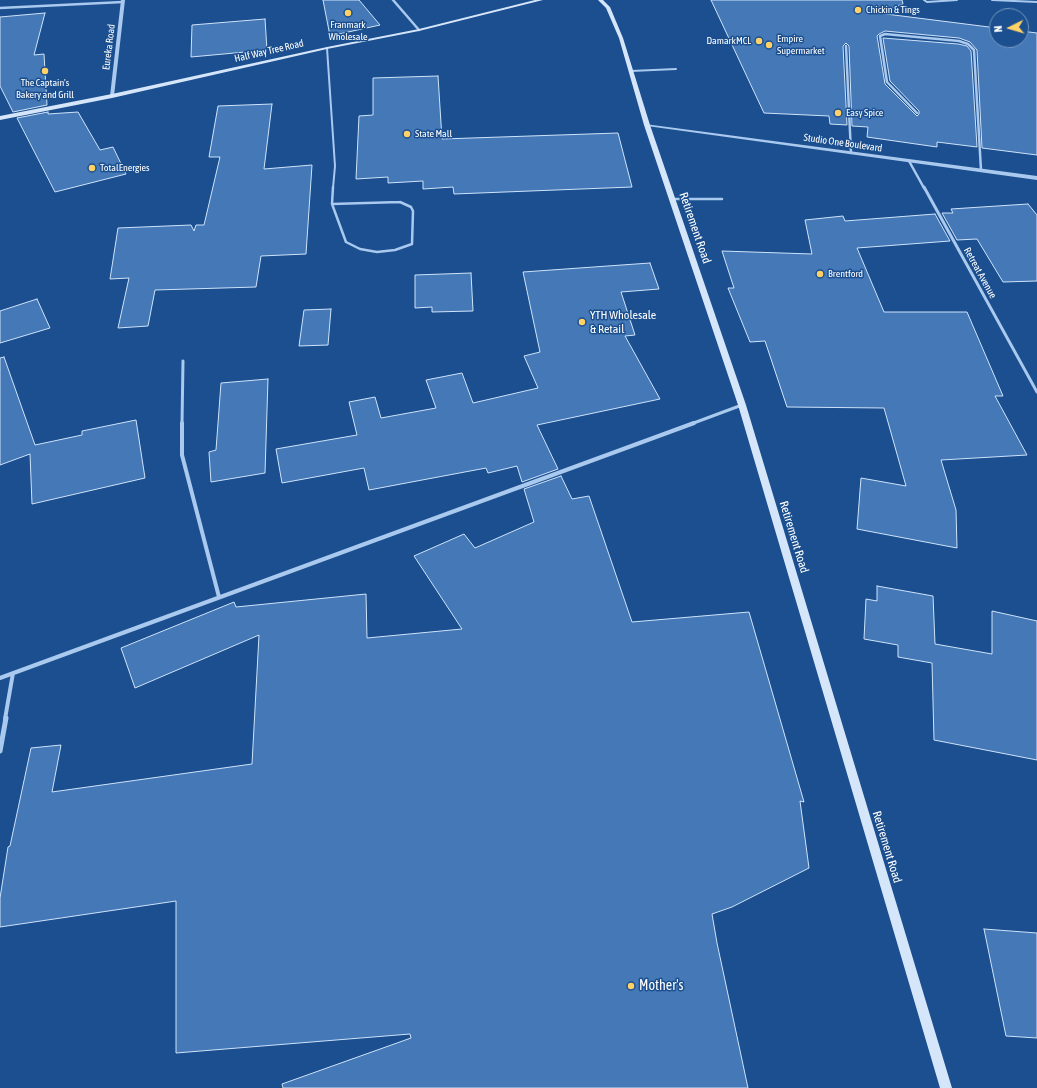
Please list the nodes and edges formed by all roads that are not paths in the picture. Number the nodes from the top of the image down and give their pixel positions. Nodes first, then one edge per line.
1 (393, 0) edge
2 (541, 0) edge
3 (600, 0) edge
4 (924, 0) edge
5 (957, 0) edge
6 (992, 0) edge
7 (123, 1) edge
8 (1037, 2) edge
9 (0, 8) edge
10 (419, 30) junction
11 (846, 46) dead end
12 (327, 48) junction
13 (676, 69) dead end
14 (631, 71) junction
15 (112, 96) junction
16 (917, 113) dead end
17 (0, 118) edge
18 (647, 125) junction
19 (851, 153) junction
20 (909, 161) junction
21 (981, 170) junction
22 (1037, 178) edge
23 (672, 199) junction
24 (722, 199) dead end
25 (332, 204) junction
26 (183, 361) dead end
27 (1037, 392) edge
28 (742, 405) junction
29 (219, 597) junction
30 (13, 673) junction
31 (0, 678) edge
32 (0, 751) edge
33 (944, 1087) edge

1 - 10 street
2 - 10 main road, Half Way Tree Road
3 - 14 main road, Retirement Road
4 - 5 lane
6 - 8 lane
7 - 9 street
7 - 15 street, Eureka Road
10 - 12 main road, Half Way Tree Road
11 - 19 street
12 - 15 main road, Half Way Tree Road
12 - 25 lane
13 - 14 lane
14 - 18 main road, Retirement Road
15 - 17 main road, Half Way Tree Road
16 - 21 street
18 - 19 street, Studio One Boulevard
18 - 23 main road, Retirement Road
19 - 20 street, Studio One Boulevard
20 - 21 street, Studio One Boulevard
20 - 27 street, Retreat Avenue
21 - 22 street, Studio One Boulevard
23 - 24 lane
23 - 28 main road, Retirement Road
25 - 25 lane
26 - 29 street
28 - 29 street
28 - 33 main road, Retirement Road
29 - 30 street
30 - 31 street
30 - 32 street

